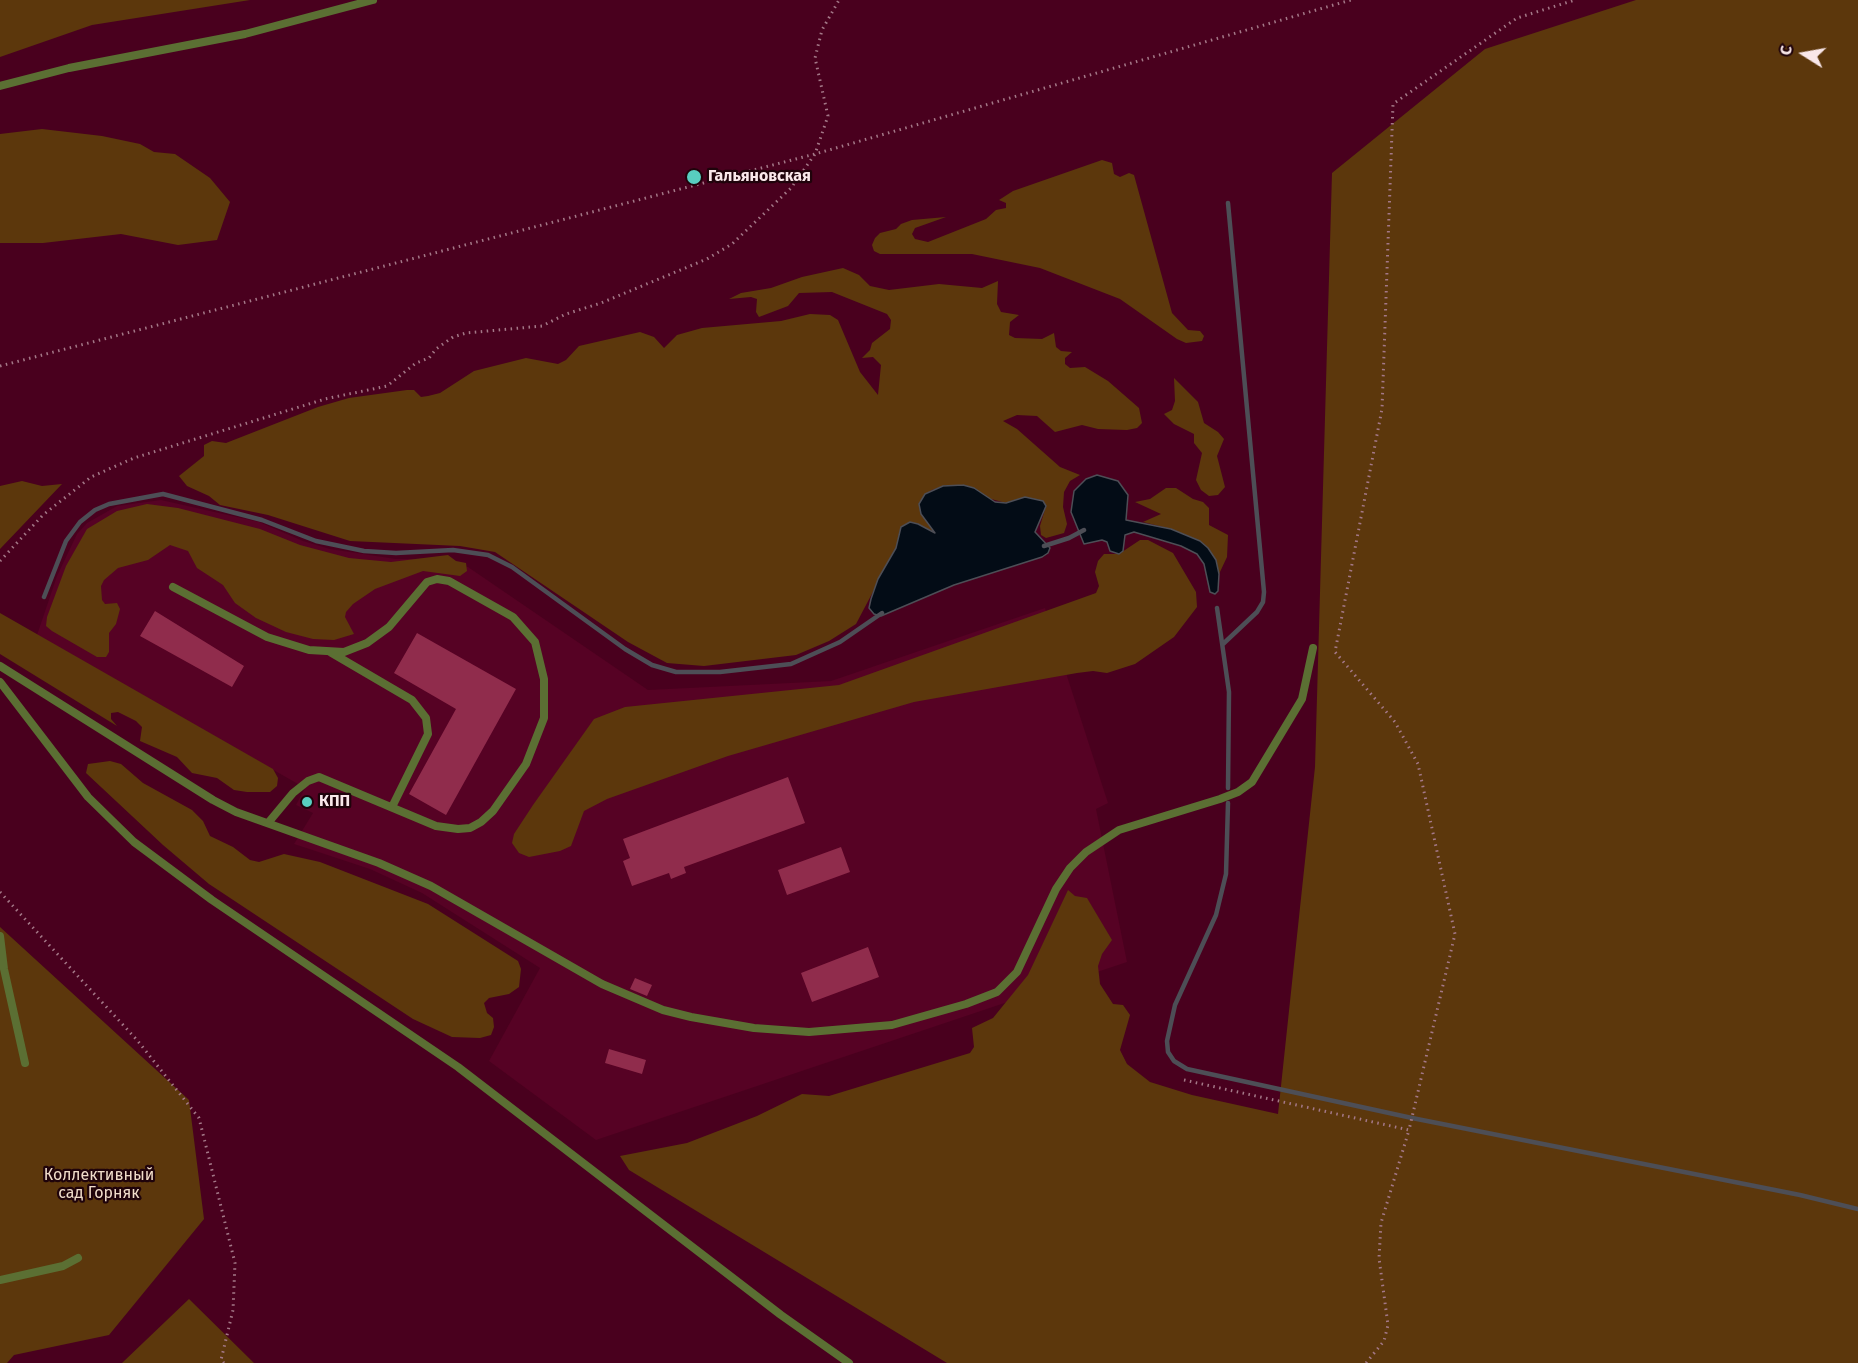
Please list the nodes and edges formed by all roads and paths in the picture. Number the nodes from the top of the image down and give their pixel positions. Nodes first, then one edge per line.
1 (373, 0) edge
2 (839, 0) edge
3 (1351, 0) edge
4 (1575, 0) edge
5 (0, 86) edge
6 (815, 154) junction
7 (0, 366) edge
8 (0, 561) edge
9 (173, 587) dead end
10 (1312, 648) dead end
11 (330, 652) junction
12 (0, 666) edge
13 (0, 682) edge
14 (392, 807) junction
15 (268, 823) junction
16 (0, 892) edge
17 (0, 936) edge
18 (25, 1063) dead end
19 (1184, 1080) dead end
20 (1409, 1130) junction
21 (78, 1257) dead end
22 (0, 1280) edge
23 (224, 1363) edge
24 (849, 1363) edge
25 (1366, 1363) edge

1 - 5 lane
2 - 6 path
3 - 6 path
4 - 20 path
6 - 7 path
6 - 8 path
9 - 11 lane
10 - 15 lane
11 - 14 lane
11 - 14 lane
12 - 15 lane
13 - 24 lane
14 - 15 lane
16 - 23 path
17 - 18 lane
19 - 20 path
20 - 25 path
21 - 22 lane

